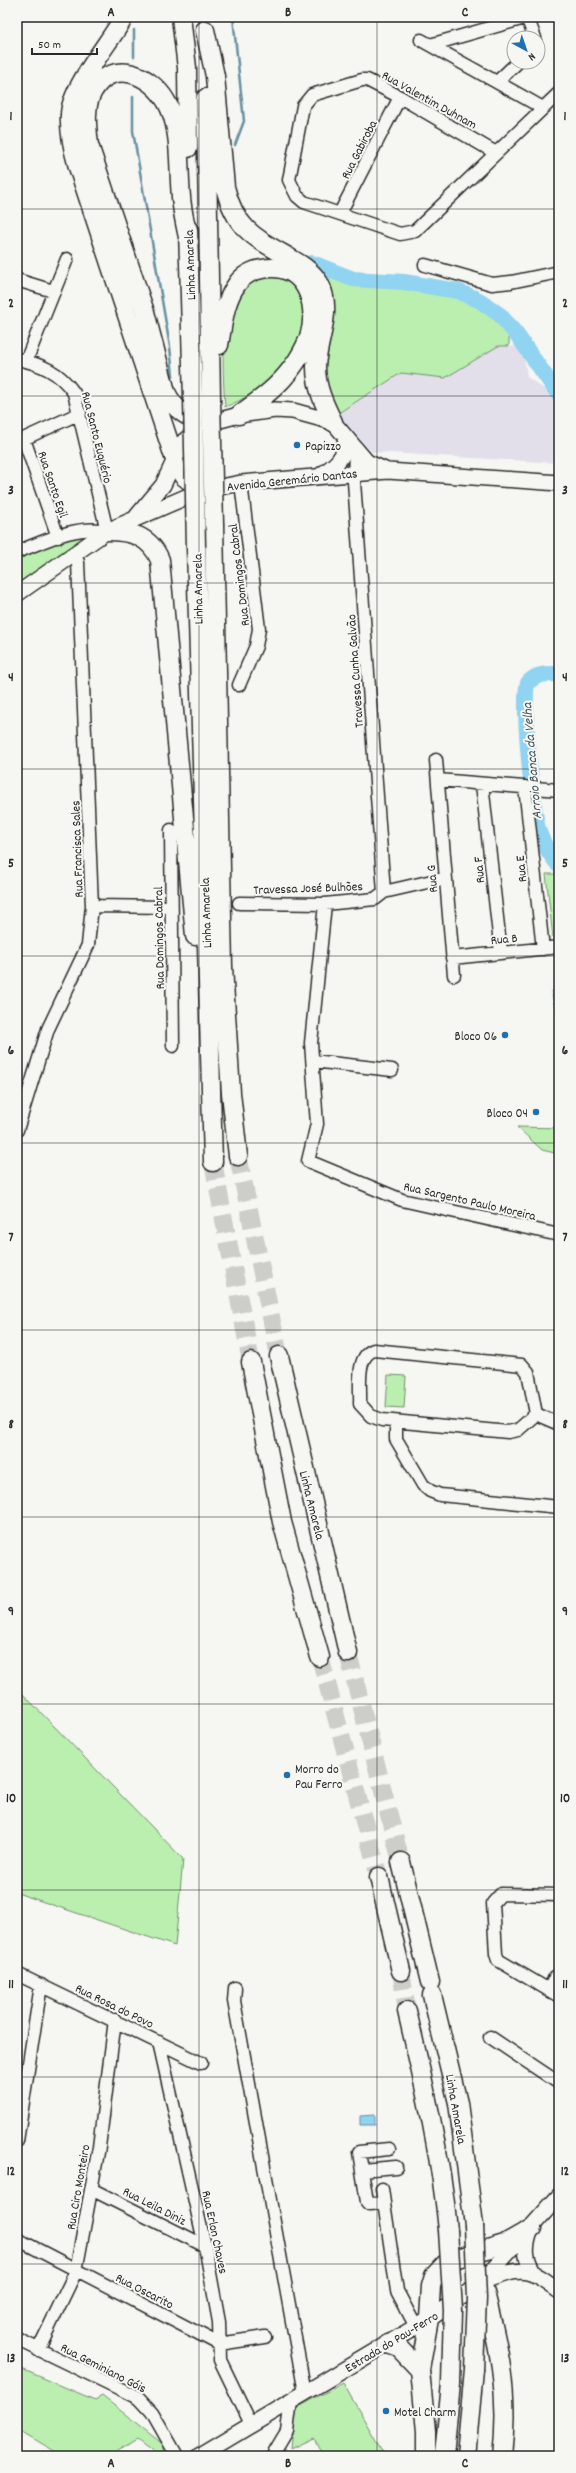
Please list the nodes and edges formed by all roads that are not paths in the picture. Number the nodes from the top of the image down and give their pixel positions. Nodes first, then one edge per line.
1 (124, 17) edge
2 (181, 17) edge
3 (528, 17) edge
4 (204, 24) edge
5 (532, 30) edge
6 (510, 70) edge
7 (498, 82) junction
8 (559, 93) edge
9 (400, 97) junction
10 (543, 108) junction
11 (496, 153) junction
12 (340, 214) junction
13 (188, 242) junction
14 (67, 259) dead end
15 (426, 265) dead end
16 (559, 272) edge
17 (17, 280) edge
18 (53, 291) junction
19 (22, 360) edge
20 (212, 393) junction
21 (80, 413) junction
22 (239, 415) junction
23 (333, 422) junction
24 (205, 424) junction
25 (345, 437) junction
26 (20, 441) edge
27 (355, 449) junction
28 (174, 457) junction
29 (388, 471) junction
30 (354, 472) junction
31 (321, 474) junction
32 (241, 482) junction
33 (559, 483) edge
34 (200, 491) junction
35 (131, 521) junction
36 (107, 531) junction
37 (58, 537) junction
38 (17, 552) edge
39 (75, 554) junction
40 (17, 594) edge
41 (239, 685) dead end
42 (436, 760) dead end
43 (438, 780) junction
44 (482, 784) junction
45 (525, 787) junction
46 (559, 790) edge
47 (171, 830) dead end
48 (445, 878) junction
49 (384, 892) junction
50 (239, 903) dead end
51 (325, 904) junction
52 (92, 906) junction
53 (171, 907) junction
54 (559, 947) edge
55 (543, 949) junction
56 (501, 953) junction
57 (452, 958) junction
58 (454, 975) dead end
59 (208, 1015) junction
60 (173, 1046) dead end
61 (314, 1061) junction
62 (392, 1070) dead end
63 (17, 1130) edge
64 (238, 1156) tunnel mouth
65 (213, 1162) tunnel mouth
66 (559, 1235) edge
67 (279, 1356) tunnel mouth
68 (251, 1362) tunnel mouth
69 (536, 1414) junction
70 (396, 1423) junction
71 (559, 1424) edge
72 (559, 1507) edge
73 (348, 1653) tunnel mouth
74 (320, 1657) tunnel mouth
75 (401, 1862) tunnel mouth
76 (379, 1877) tunnel mouth
77 (559, 1894) edge
78 (401, 1971) tunnel mouth
79 (17, 1974) edge
80 (559, 1975) edge
81 (41, 1985) junction
82 (235, 1988) dead end
83 (554, 1993) edge
84 (407, 2011) tunnel mouth
85 (115, 2020) junction
86 (490, 2037) dead end
87 (159, 2042) junction
88 (201, 2063) dead end
89 (559, 2083) edge
90 (17, 2141) edge
91 (389, 2149) dead end
92 (396, 2167) dead end
93 (362, 2170) junction
94 (91, 2189) junction
95 (382, 2189) dead end
96 (559, 2196) edge
97 (384, 2203) junction
98 (532, 2228) junction
99 (17, 2239) edge
100 (205, 2246) junction
101 (76, 2271) junction
102 (535, 2274) junction
103 (482, 2281) junction
104 (559, 2291) edge
105 (422, 2323) junction
106 (265, 2337) dead end
107 (17, 2339) edge
108 (219, 2344) junction
109 (388, 2344) junction
110 (38, 2350) junction
111 (420, 2370) junction
112 (305, 2393) junction
113 (291, 2401) junction
114 (251, 2424) junction
115 (177, 2456) edge
116 (199, 2456) edge
117 (272, 2456) edge
118 (426, 2456) edge
119 (444, 2456) edge
120 (466, 2456) edge
121 (502, 2456) edge

1 - 28 highway
2 - 13 highway, Linha Amarela
3 - 5 street
3 - 7 street
4 - 20 highway, Linha Amarela
4 - 23 highway
6 - 7 street
7 - 10 street
8 - 10 street, Rua Valentim Duhnam
9 - 11 street, Rua Valentim Duhnam
9 - 12 street, Rua Gabiroba
9 - 12 street, Rua Valentim Duhnam
10 - 11 street, Rua Valentim Duhnam
11 - 12 street, Rua Valentim Duhnam
13 - 24 highway
13 - 59 highway, Linha Amarela, bridge
14 - 18 street
15 - 16 street
17 - 18 street
18 - 19 street
19 - 21 street, Rua Santo Euquério
20 - 22 highway
20 - 64 highway, Linha Amarela, bridge
21 - 26 street
21 - 36 street, Rua Santo Euquério
22 - 23 main road, Avenida Geremário Dantas
22 - 24 main road, Avenida Geremário Dantas
23 - 25 main road, Avenida Geremário Dantas
24 - 28 main road, Avenida Geremário Dantas
25 - 27 main road, Avenida Geremário Dantas
25 - 31 main road
26 - 37 street, Rua Santo Egil
27 - 29 main road, Avenida Geremário Dantas
27 - 30 street, Travessa Cunha Galvão
28 - 34 main road
28 - 35 main road, Avenida Geremário Dantas
29 - 30 main road, Avenida Geremário Dantas
29 - 33 main road, Avenida Geremário Dantas
30 - 31 main road, Avenida Geremário Dantas
30 - 49 street, Travessa Cunha Galvão
31 - 32 main road, Avenida Geremário Dantas
32 - 34 main road, Avenida Geremário Dantas
32 - 41 street, Rua Domingos Cabral
34 - 35 main road, Avenida Geremário Dantas
35 - 36 main road, Avenida Geremário Dantas
36 - 37 street
36 - 39 main road, Avenida Geremário Dantas
36 - 59 highway
37 - 38 street
39 - 40 main road, Avenida Geremário Dantas
39 - 52 street, Rua Francisca Sales
42 - 43 street, Rua G
43 - 44 street
43 - 48 street, Rua G
44 - 45 street
44 - 56 street, Rua F
45 - 46 street
45 - 55 street, Rua E
47 - 53 street, Rua Domingos Cabral
48 - 49 street, Travessa José Bulhões
48 - 57 street, Rua G
49 - 51 street, Travessa José Bulhões
50 - 51 street, Travessa José Bulhões
51 - 61 street
52 - 53 street
52 - 63 street, Rua Francisca Sales
53 - 60 street, Rua Domingos Cabral
54 - 55 street, Rua B
55 - 56 street, Rua B
56 - 57 street, Rua B
57 - 58 street, Rua G
59 - 65 highway, Linha Amarela
61 - 62 street
61 - 66 street, Rua Sargento Paulo Moreira
67 - 73 highway, Linha Amarela
68 - 74 highway
69 - 70 street
69 - 70 street
69 - 71 street
70 - 72 street
75 - 120 highway, Linha Amarela, bridge
76 - 78 highway
77 - 83 street
79 - 81 street, Rua Rosa do Povo
80 - 83 street
81 - 85 street, Rua Rosa do Povo
81 - 90 street
82 - 112 street
84 - 119 highway, Linha Amarela, bridge
85 - 87 street, Rua Rosa do Povo
85 - 94 street, Rua Ciro Monteiro
86 - 89 street
87 - 88 street, Rua Rosa do Povo
87 - 100 street, Rua Erlon Chaves
91 - 93 street
92 - 93 street
93 - 97 street
94 - 100 street, Rua Leila Diniz
94 - 101 street, Rua Ciro Monteiro
95 - 97 street
96 - 98 main road, Estrada do Pau-Ferro
97 - 105 street
98 - 102 main road
98 - 103 main road, Estrada do Pau-Ferro
98 - 105 highway
99 - 101 street, Rua Oscarito
100 - 108 street, Rua Erlon Chaves
101 - 108 street, Rua Oscarito
101 - 110 street, Rua Ciro Monteiro
102 - 103 main road
102 - 104 main road
103 - 105 main road, Estrada do Pau-Ferro
103 - 121 highway
105 - 109 main road, Estrada do Pau-Ferro
105 - 111 highway
106 - 108 street
107 - 110 street, Rua Geminiano Góis
108 - 114 street, Rua Erlon Chaves
109 - 111 highway
109 - 112 main road, Estrada do Pau-Ferro
110 - 115 street, Rua Geminiano Góis
111 - 118 highway
112 - 113 main road, Estrada do Pau-Ferro
113 - 114 main road, Estrada do Pau-Ferro
113 - 117 street
114 - 116 main road, Estrada do Pau-Ferro

